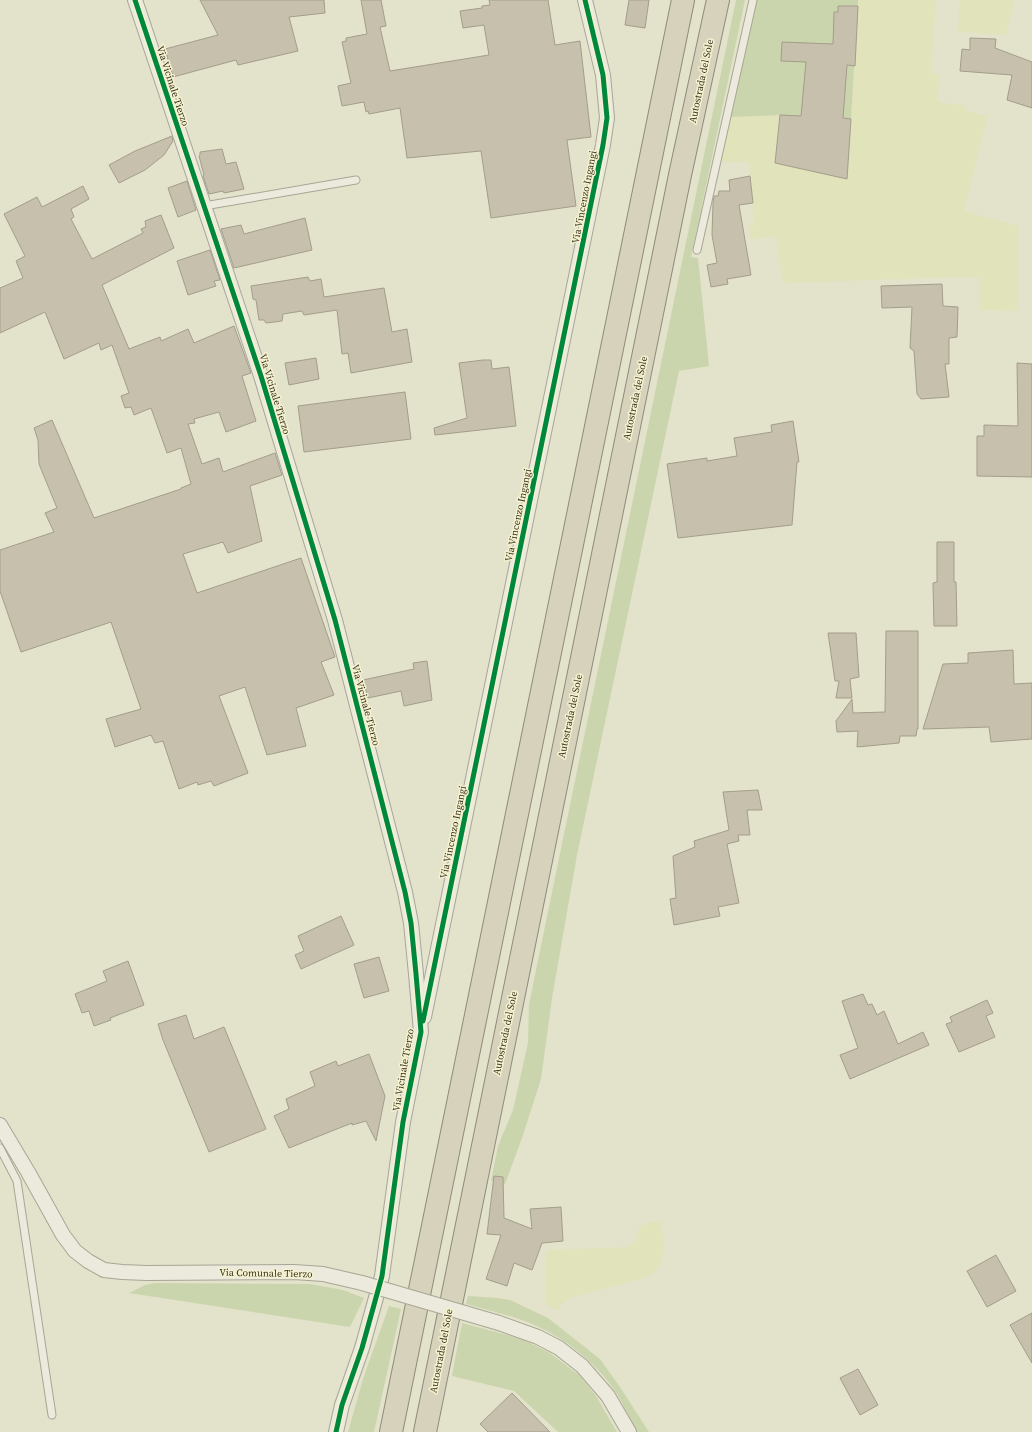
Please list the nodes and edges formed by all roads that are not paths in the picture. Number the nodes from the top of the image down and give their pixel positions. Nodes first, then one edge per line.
1 (135, 0) edge
2 (585, 0) edge
3 (683, 0) edge
4 (718, 0) edge
5 (753, 0) edge
6 (356, 180) dead end
7 (204, 206) junction
8 (697, 250) dead end
9 (421, 1032) junction
10 (0, 1125) edge
11 (0, 1148) edge
12 (52, 1415) dead end
13 (336, 1432) edge
14 (391, 1432) edge
15 (425, 1432) edge
16 (628, 1432) edge

1 - 7 street, Via Vicinale Tierzo
2 - 9 street, Via Vincenzo Ingangi
3 - 14 highway
4 - 15 highway, Autostrada del Sole
5 - 8 lane
6 - 7 lane
7 - 9 street, Via Vicinale Tierzo
9 - 13 street, Via Vicinale Tierzo
10 - 16 street, Via Comunale Tierzo, bridge
11 - 12 lane

